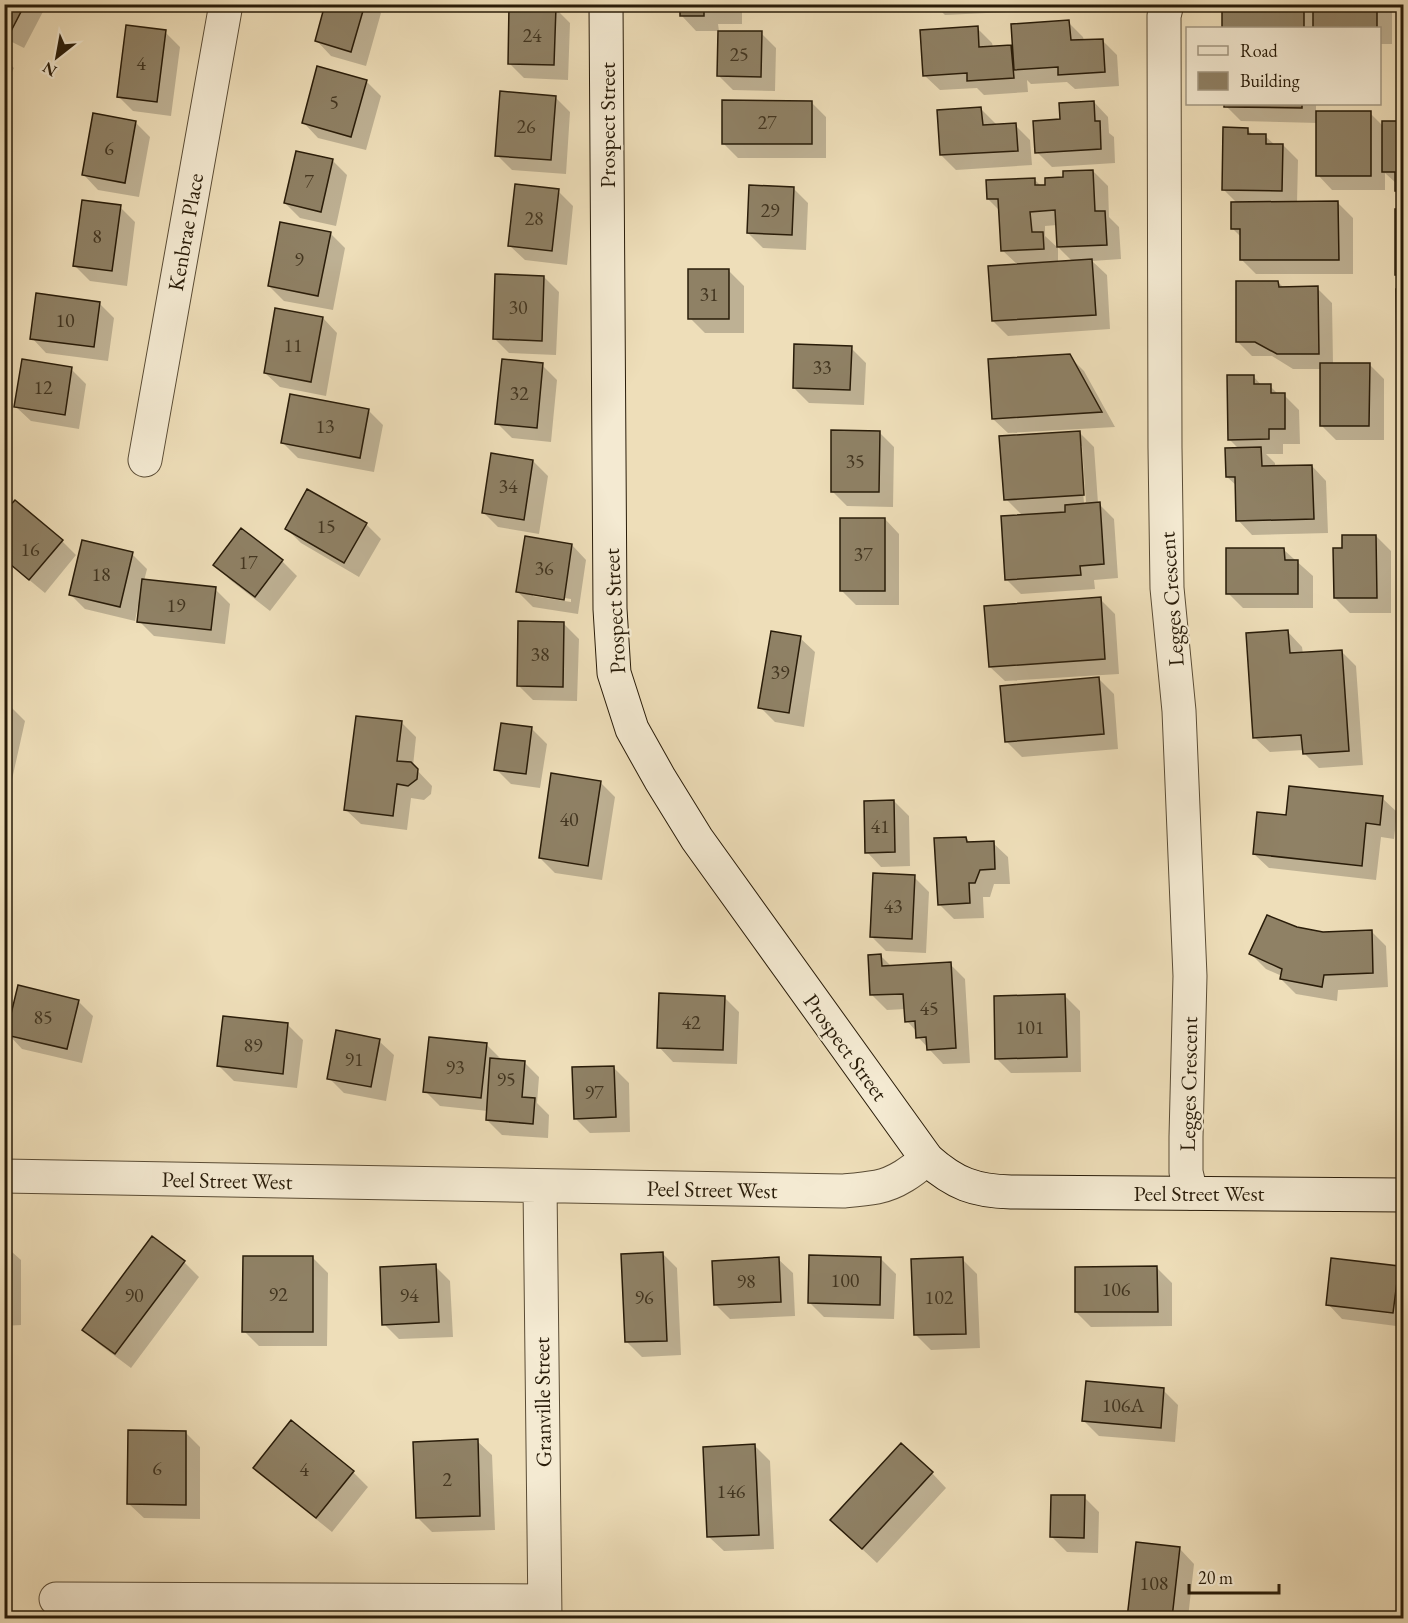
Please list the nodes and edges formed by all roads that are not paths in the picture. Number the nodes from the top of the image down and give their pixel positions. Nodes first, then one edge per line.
1 (226, 4) edge
2 (606, 4) edge
3 (1167, 4) edge
4 (145, 460) dead end
5 (927, 1159) junction
6 (4, 1176) edge
7 (540, 1186) junction
8 (1191, 1193) junction
9 (1404, 1195) edge
10 (56, 1599) dead end
11 (545, 1610) edge

1 - 4 street, Kenbrae Place
2 - 5 street, Prospect Street
3 - 8 street, Legges Crescent
5 - 7 street, Peel Street West
5 - 8 street, Peel Street West
6 - 7 street, Peel Street West
7 - 11 street, Granville Street
8 - 9 street, Peel Street West
10 - 11 street

